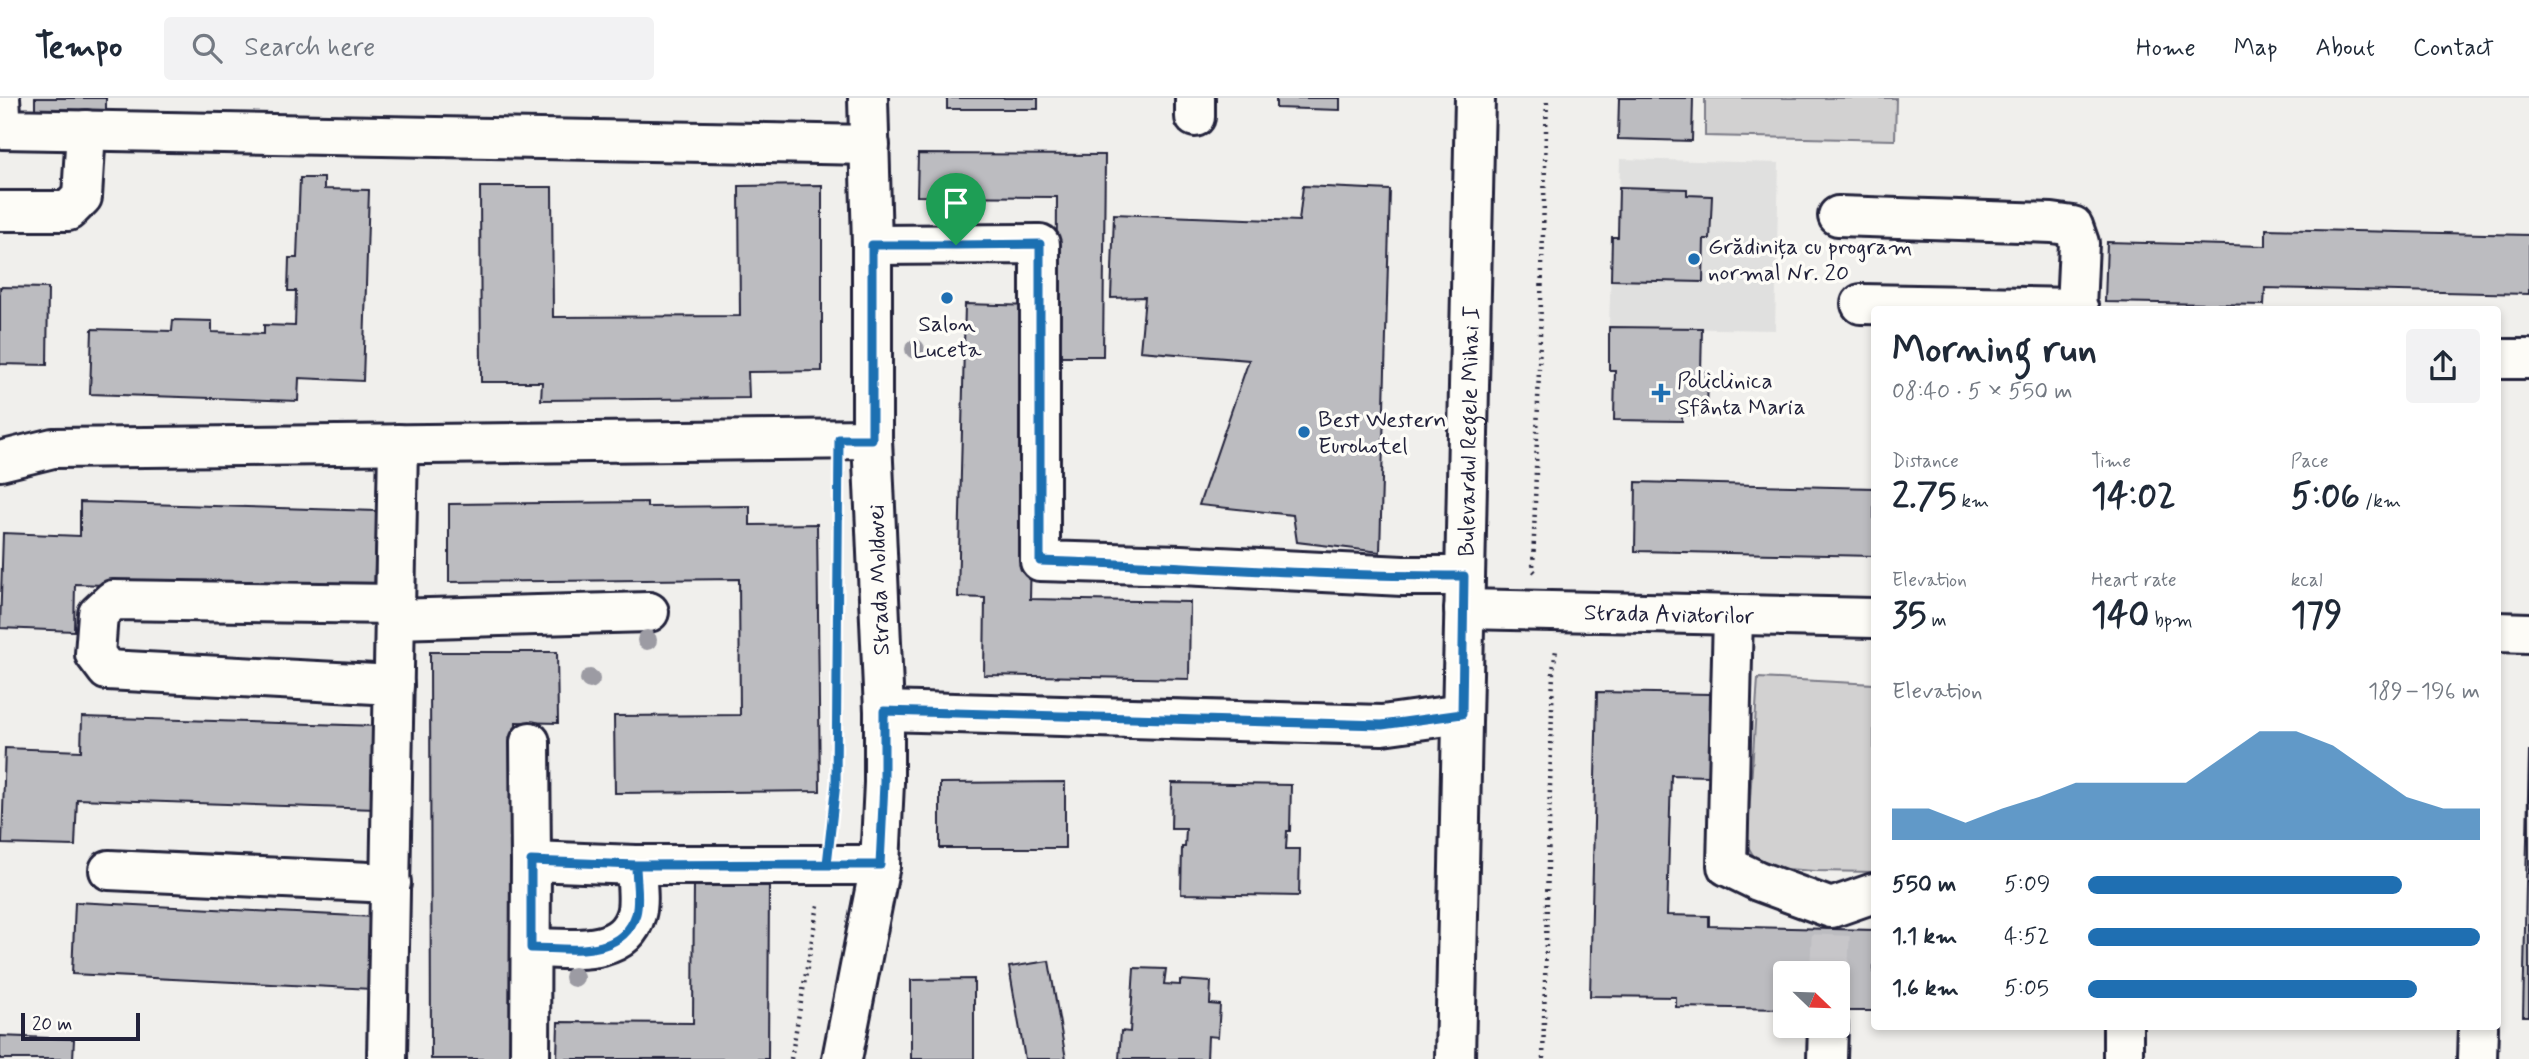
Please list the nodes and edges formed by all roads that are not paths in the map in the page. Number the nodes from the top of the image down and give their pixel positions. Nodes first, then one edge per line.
1 (868, 98) edge
2 (1475, 98) edge
3 (1, 108) edge
4 (86, 130) junction
5 (870, 145) junction
6 (0, 211) edge
7 (1838, 216) dead end
8 (872, 245) junction
9 (1861, 304) dead end
10 (1948, 306) edge
11 (2078, 306) edge
12 (2501, 359) edge
13 (2529, 359) edge
14 (872, 439) junction
15 (398, 444) junction
16 (0, 461) edge
17 (1464, 593) junction
18 (2529, 608) edge
19 (395, 611) junction
20 (649, 612) dead end
21 (1733, 615) junction
22 (1871, 618) edge
23 (2501, 632) edge
24 (2529, 633) edge
25 (394, 685) junction
26 (884, 711) junction
27 (1462, 714) junction
28 (530, 742) dead end
29 (531, 861) junction
30 (636, 865) junction
31 (880, 865) junction
32 (109, 870) dead end
33 (391, 883) junction
34 (1871, 895) edge
35 (531, 948) junction
36 (2123, 1030) edge
37 (2478, 1030) edge
38 (1828, 1038) edge
39 (387, 1059) edge
40 (530, 1059) edge
41 (842, 1059) edge
42 (1455, 1059) edge
43 (1827, 1059) edge
44 (2123, 1059) edge
45 (2477, 1059) edge

1 - 5 street, Strada Moldovei
2 - 17 street, Bulevardul Regele Mihai I
3 - 4 street
4 - 5 street
4 - 6 street
5 - 8 street, Strada Moldovei
7 - 11 street
8 - 14 street, Strada Moldovei
8 - 17 street, Strada Aviatorilor
9 - 10 street
12 - 13 street
14 - 15 street
14 - 26 street, Strada Moldovei
15 - 16 street
15 - 19 street
17 - 21 street, Strada Aviatorilor
17 - 27 street, Bulevardul Regele Mihai I
18 - 24 street
19 - 20 street
19 - 25 street
19 - 25 street
21 - 22 street, Strada Aviatorilor
21 - 34 street
23 - 24 street
25 - 33 street
26 - 27 street
26 - 31 street, Strada Moldovei
27 - 42 street, Bulevardul Regele Mihai I
28 - 29 street
29 - 30 street
29 - 35 street
30 - 31 street
30 - 35 street
31 - 41 street, Strada Moldovei
32 - 33 street
33 - 39 street
35 - 40 street
36 - 44 street
37 - 45 street
38 - 43 street

